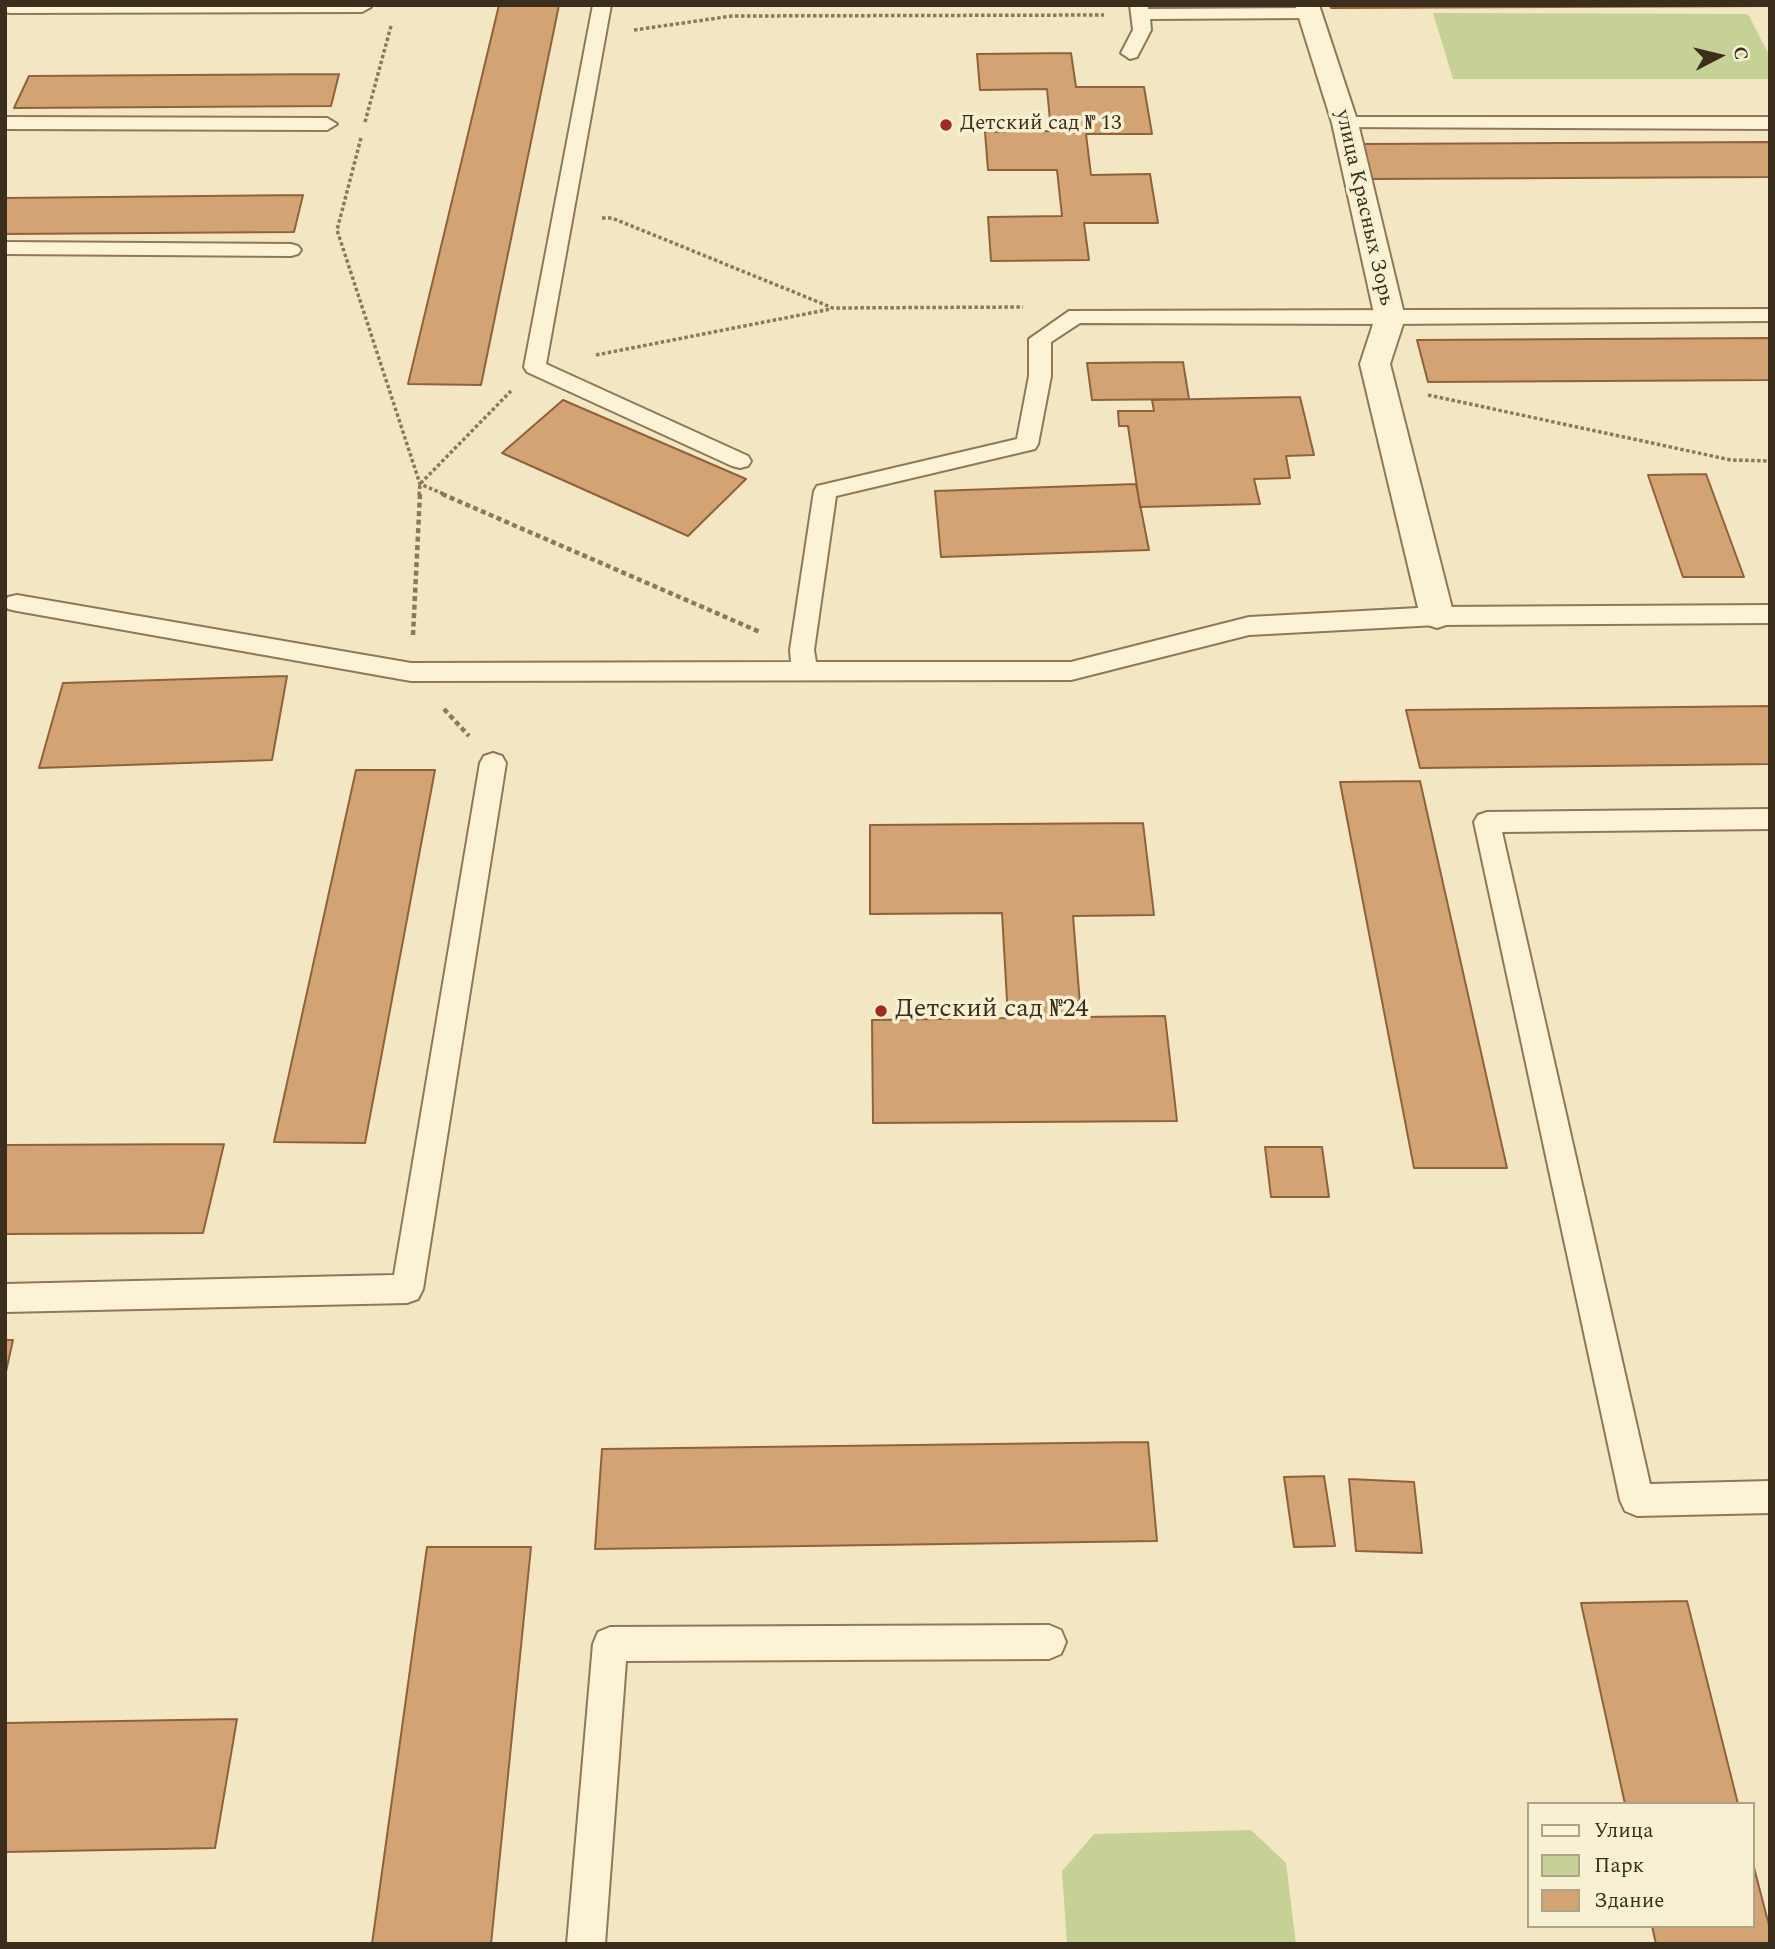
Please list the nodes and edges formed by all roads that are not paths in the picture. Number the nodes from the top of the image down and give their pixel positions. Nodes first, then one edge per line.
1 (602, 5) edge
2 (362, 7) dead end
3 (1308, 9) edge
4 (8, 10) edge
5 (1140, 10) edge
6 (1130, 53) dead end
7 (5, 123) edge
8 (1345, 123) junction
9 (1770, 123) edge
10 (327, 124) dead end
11 (5, 248) edge
12 (291, 250) dead end
13 (1770, 315) edge
14 (1390, 318) junction
15 (740, 461) dead end
16 (17, 603) dead end
17 (1770, 614) edge
18 (1437, 616) junction
19 (803, 660) junction
20 (492, 763) road end
21 (1770, 819) edge
22 (5, 1297) edge
23 (1770, 1497) edge
24 (1049, 1642) dead end
25 (586, 1944) edge

1 - 15 lane
2 - 4 lane
3 - 5 lane
3 - 8 street, улица Красных Зорь
5 - 6 lane
7 - 10 lane
8 - 9 lane
8 - 14 street, улица Красных Зорь
11 - 12 lane
13 - 14 lane
14 - 18 street, улица Красных Зорь
14 - 19 lane
16 - 19 lane
17 - 18 lane
18 - 19 lane
20 - 22 lane
21 - 23 lane
24 - 25 lane

